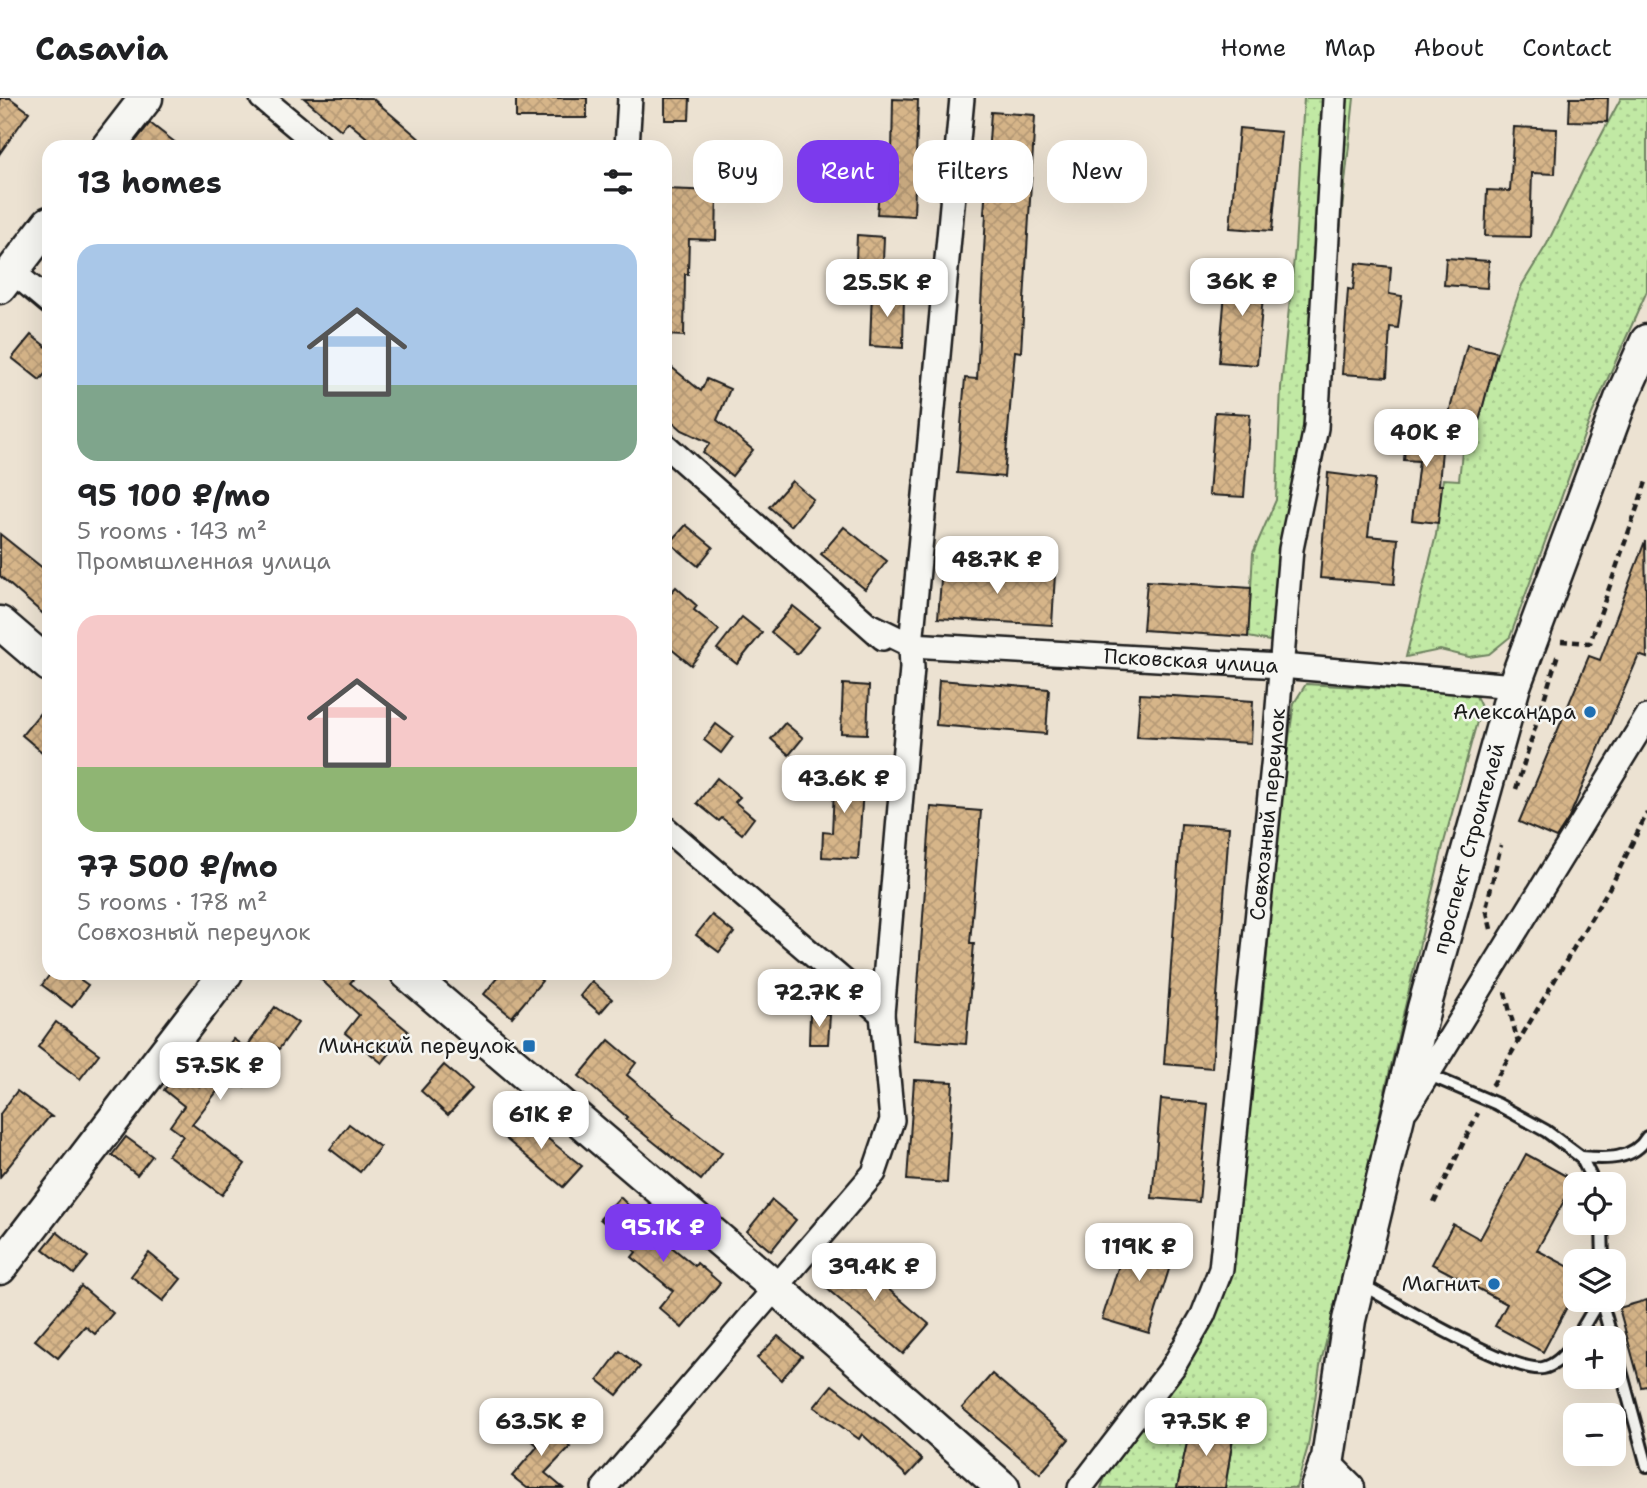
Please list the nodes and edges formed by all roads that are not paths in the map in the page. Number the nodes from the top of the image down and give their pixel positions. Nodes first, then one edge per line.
1 (146, 98) edge
2 (262, 98) edge
3 (630, 98) edge
4 (962, 98) edge
5 (1335, 98) edge
6 (113, 140) edge
7 (313, 140) edge
8 (627, 140) edge
9 (42, 232) edge
10 (6, 279) edge
11 (42, 298) edge
12 (1647, 341) edge
13 (672, 451) edge
14 (0, 623) edge
15 (872, 626) junction
16 (911, 645) junction
17 (42, 659) edge
18 (1281, 666) junction
19 (912, 668) junction
20 (1514, 686) junction
21 (1645, 725) edge
22 (672, 834) edge
23 (221, 980) edge
24 (415, 980) edge
25 (882, 1014) junction
26 (1427, 1074) junction
27 (1396, 1126) junction
28 (1647, 1137) edge
29 (1581, 1157) junction
30 (1588, 1172) edge
31 (0, 1268) edge
32 (1358, 1283) junction
33 (776, 1288) junction
34 (1563, 1354) edge
35 (1626, 1389) edge
36 (1647, 1466) edge
37 (1321, 1476) edge
38 (604, 1488) edge
39 (1003, 1488) edge
40 (1080, 1488) edge
41 (1348, 1488) edge

1 - 6 main road
2 - 7 street
3 - 8 street
4 - 16 street
5 - 18 street, Совхозный переулок
9 - 10 main road
10 - 11 street
12 - 20 main road, проспект Строителей
13 - 15 street, Псковская улица
14 - 17 main road
15 - 16 street, Псковская улица
15 - 19 street, Псковская улица
16 - 18 street, Псковская улица
16 - 19 street
18 - 20 street, Псковская улица
18 - 40 street, Совхозный переулок
19 - 25 street
20 - 27 main road, проспект Строителей
21 - 26 street, проспект Строителей
22 - 25 street
23 - 31 main road
24 - 33 main road
25 - 33 street
26 - 27 street, проспект Строителей
26 - 29 lane
27 - 32 main road, проспект Строителей
28 - 29 lane
29 - 30 lane
32 - 34 lane
32 - 37 main road, проспект Строителей
33 - 38 street
33 - 39 main road
35 - 36 lane
37 - 41 main road

